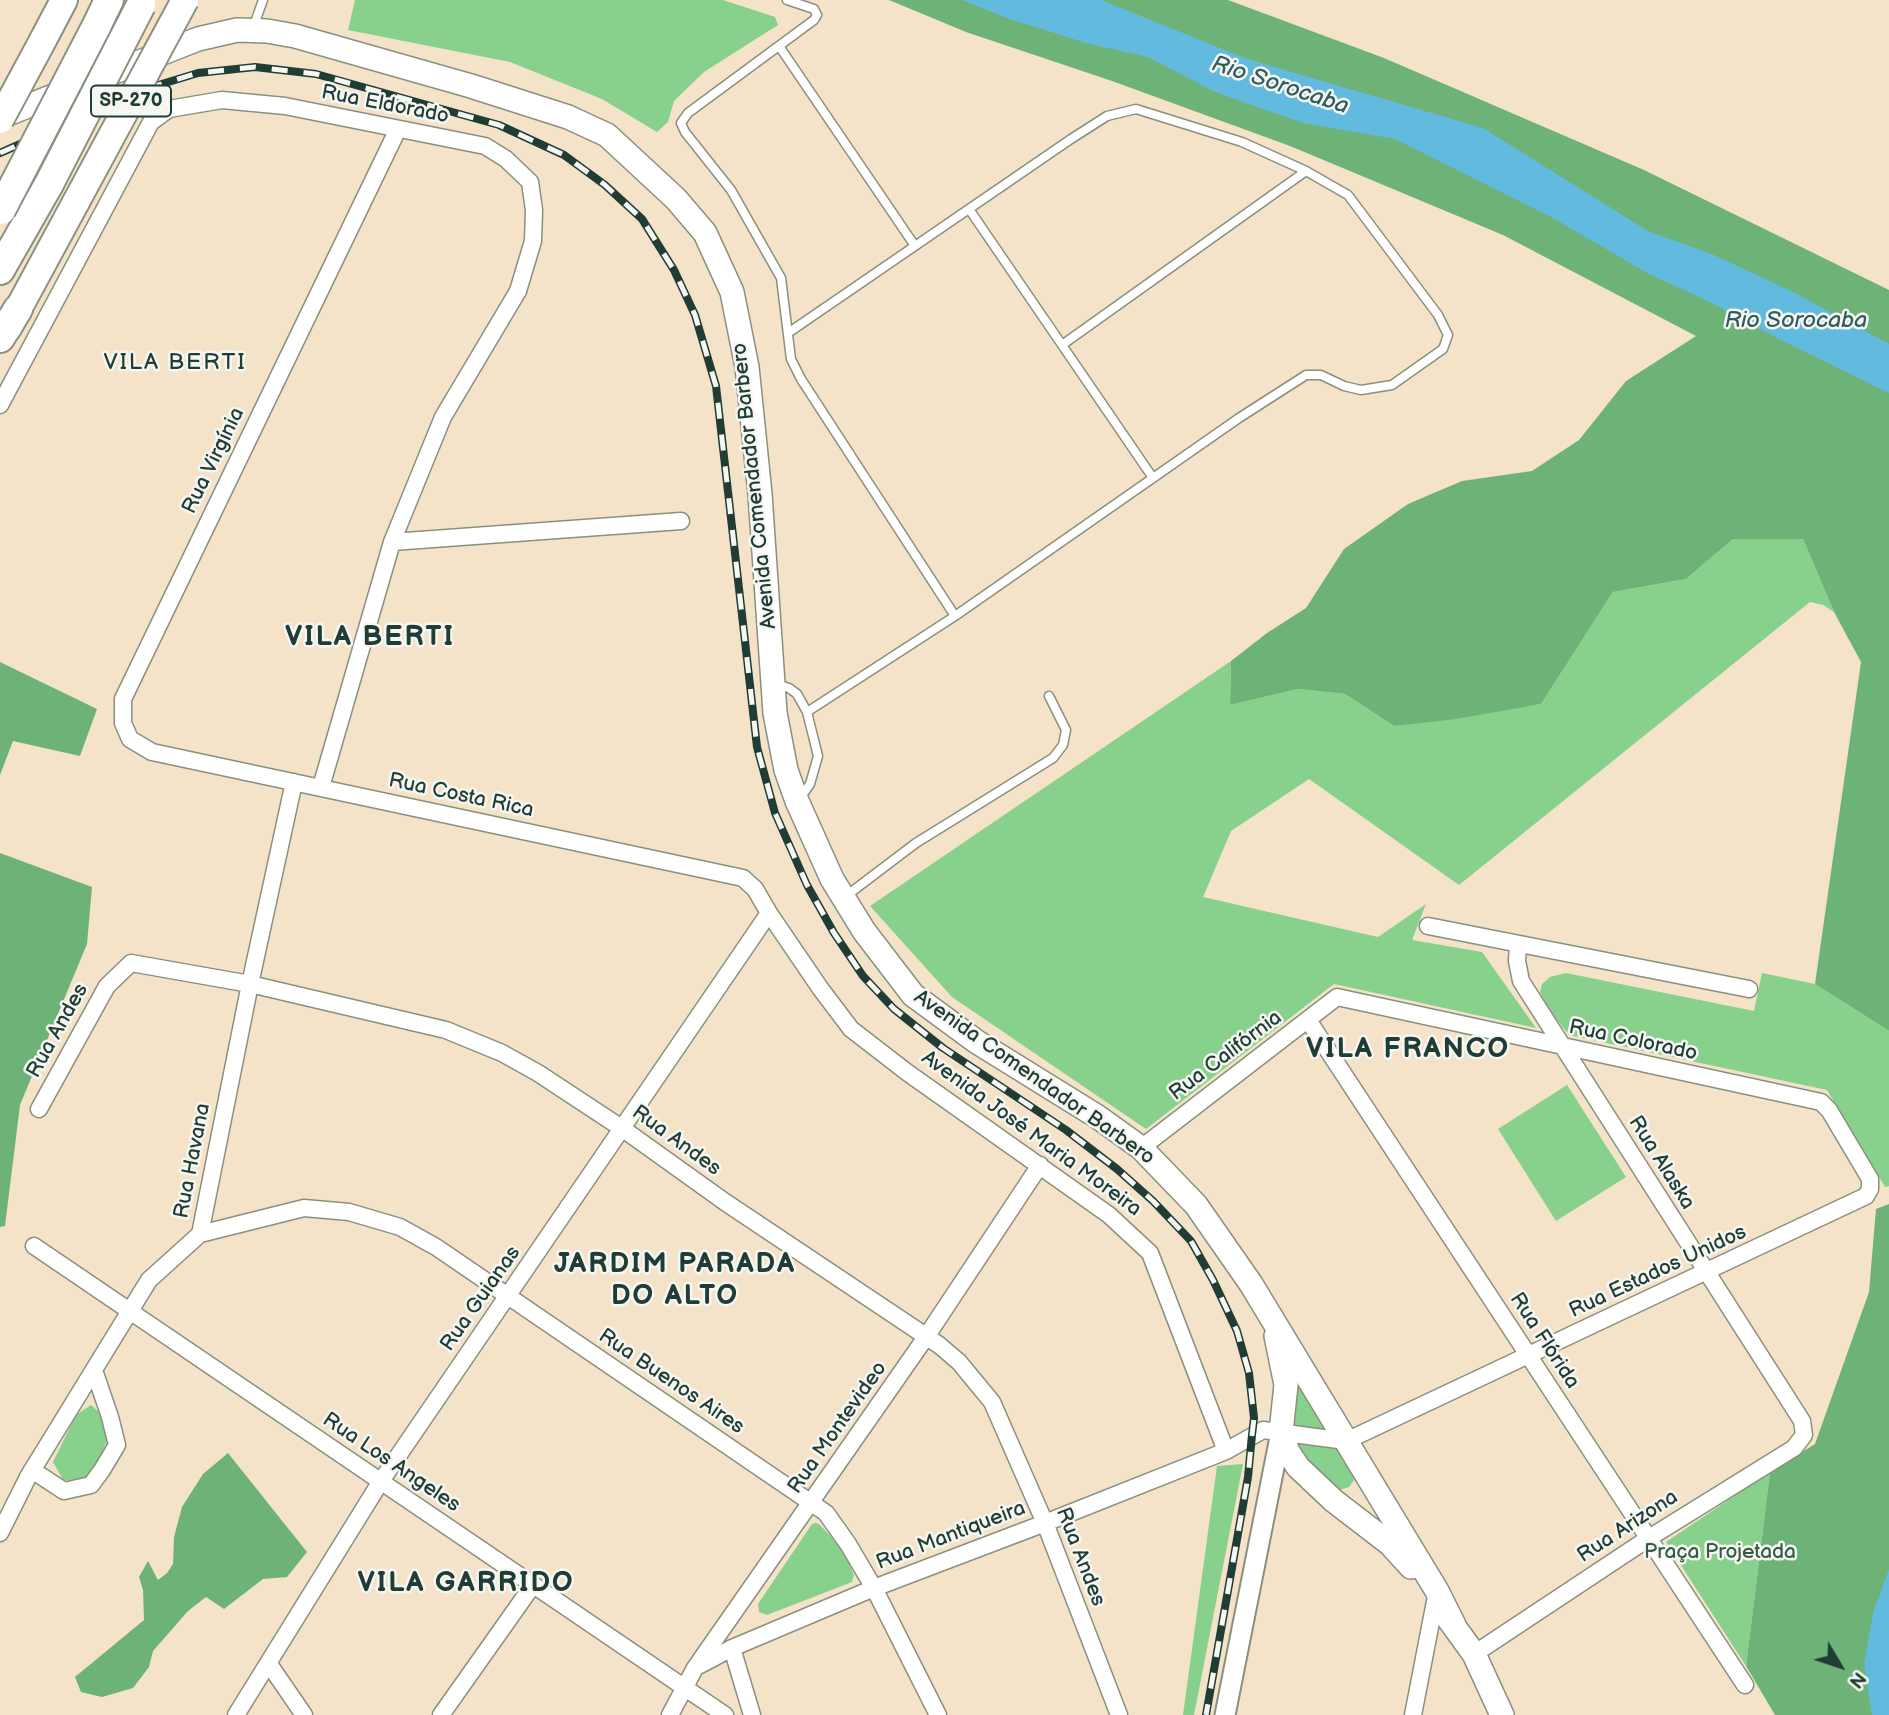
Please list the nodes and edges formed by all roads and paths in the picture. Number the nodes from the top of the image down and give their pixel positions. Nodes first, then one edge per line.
1 (64, 0) edge
2 (185, 0) edge
3 (263, 0) edge
4 (787, 0) edge
5 (142, 2) edge
6 (103, 12) edge
7 (252, 31) junction
8 (779, 46) junction
9 (0, 118) edge
10 (398, 129) junction
11 (1306, 171) junction
12 (969, 209) junction
13 (1, 211) edge
14 (915, 246) junction
15 (0, 270) edge
16 (18, 309) junction
17 (788, 333) junction
18 (0, 338) edge
19 (0, 345) edge
20 (1062, 345) junction
21 (0, 405) edge
22 (1153, 478) junction
23 (681, 521) dead end
24 (392, 542) junction
25 (955, 616) junction
26 (773, 684) junction
27 (1049, 696) dead end
28 (807, 712) junction
29 (130, 739) joint
30 (294, 782) junction
31 (321, 787) junction
32 (797, 802) junction
33 (844, 898) junction
34 (769, 913) junction
35 (1428, 926) dead end
36 (1518, 944) junction
37 (250, 984) junction
38 (1749, 989) dead end
39 (1337, 997) joint
40 (1308, 1020) junction
41 (1564, 1048) junction
42 (39, 1109) dead end
43 (623, 1129) junction
44 (1141, 1148) junction
45 (1040, 1165) junction
46 (1870, 1189) joint
47 (200, 1234) junction
48 (34, 1246) dead end
49 (1707, 1273) junction
50 (509, 1295) junction
51 (130, 1311) junction
52 (1272, 1319) junction
53 (926, 1337) junction
54 (1529, 1356) junction
55 (94, 1370) junction
56 (1281, 1432) junction
57 (1804, 1435) joint
58 (1346, 1441) junction
59 (1226, 1451) junction
60 (32, 1470) junction
61 (1363, 1470) junction
62 (381, 1481) junction
63 (1328, 1495) junction
64 (812, 1503) junction
65 (1045, 1523) junction
66 (0, 1533) edge
67 (1649, 1538) junction
68 (533, 1584) junction
69 (874, 1588) junction
70 (1436, 1597) junction
71 (732, 1648) junction
72 (1474, 1654) junction
73 (269, 1664) junction
74 (695, 1668) junction
75 (1745, 1685) dead end
76 (684, 1686) junction
77 (236, 1715) edge
78 (304, 1715) edge
79 (441, 1715) edge
80 (670, 1715) edge
81 (725, 1715) edge
82 (752, 1715) edge
83 (938, 1715) edge
84 (1119, 1715) edge
85 (1225, 1715) edge
86 (1413, 1715) edge
87 (1502, 1715) edge

1 - 9 highway, bridge
2 - 16 highway, SP-270, bridge
3 - 7 lane
4 - 8 lane
5 - 15 highway, SP-270, bridge
6 - 13 highway, SP-270, bridge
7 - 9 main road, Avenida Comendador Barbero
7 - 26 main road, Avenida Comendador Barbero
8 - 14 lane
8 - 17 lane
10 - 21 street, Rua Eldorado
10 - 24 street, Rua Eldorado
10 - 29 street, Rua Virgínia
11 - 12 lane
11 - 20 lane
11 - 22 lane
12 - 14 lane
12 - 20 lane
14 - 17 lane
16 - 18 highway
16 - 19 highway, SP-270
17 - 25 lane
20 - 22 lane
22 - 25 lane
23 - 24 street
24 - 31 street, Rua Eldorado
25 - 28 lane
26 - 28 lane
26 - 32 main road, Avenida Comendador Barbero
27 - 33 lane
28 - 32 lane
29 - 30 street, Rua Costa Rica
30 - 31 street, Rua Costa Rica
30 - 37 street, Rua Havana
31 - 34 street, Rua Costa Rica
32 - 33 main road, Avenida Comendador Barbero
33 - 44 main road, Avenida Comendador Barbero
34 - 43 street, Rua Guianas
34 - 45 street, Avenida José Maria Moreira
35 - 36 street
36 - 38 street
36 - 41 street, Rua Alaska
37 - 42 street, Rua Andes
37 - 43 street, Rua Andes
37 - 47 street, Rua Havana
39 - 40 street, Rua Califórnia
39 - 41 street, Rua Colorado
40 - 44 street, Rua Califórnia
40 - 54 street, Rua Flórida
41 - 46 street, Rua Colorado
41 - 49 street, Rua Alaska
43 - 50 street, Rua Guianas
43 - 53 street, Rua Andes
44 - 52 main road, Avenida Comendador Barbero
45 - 53 street, Rua Montevideo
45 - 59 street, Avenida José Maria Moreira
46 - 49 street, Rua Estados Unidos
47 - 50 street, Rua Buenos Aires
47 - 51 street, Rua Havana
48 - 51 street, Rua Los Angeles
49 - 54 street, Rua Estados Unidos
49 - 57 street, Rua Alaska
50 - 62 street, Rua Guianas
50 - 64 street, Rua Buenos Aires
51 - 55 street, Rua Havana
51 - 62 street, Rua Los Angeles
52 - 56 main road, Avenida Comendador Barbero
52 - 58 main road, Avenida Comendador Barbero
53 - 64 street, Rua Montevideo
53 - 65 street, Rua Andes
54 - 58 street, Rua Estados Unidos
54 - 67 street, Rua Flórida
55 - 60 street, Rua Havana
55 - 60 street
56 - 58 street
56 - 59 street
56 - 63 main road, Avenida Comendador Barbero
56 - 85 street
57 - 67 street, Rua Arizona
58 - 61 main road, Avenida Comendador Barbero
59 - 65 street, Rua Mantiqueira
60 - 66 street, Rua Havana
61 - 63 main road
61 - 70 main road, Avenida Comendador Barbero
62 - 68 street, Rua Los Angeles
62 - 73 street, Rua Guianas
63 - 70 main road, Avenida Comendador Barbero
64 - 69 street, Rua Buenos Aires
64 - 74 street, Rua Montevideo
65 - 69 street, Rua Mantiqueira
65 - 84 street, Rua Andes
67 - 72 street, Rua Arizona
67 - 75 street, Rua Flórida
68 - 76 street, Rua Los Angeles
68 - 79 street
69 - 71 street, Rua Mantiqueira
69 - 83 street, Rua Buenos Aires
70 - 72 main road, Avenida Comendador Barbero
70 - 86 street
71 - 74 street, Rua Mantiqueira
71 - 82 street
72 - 87 main road, Avenida Comendador Barbero
73 - 77 street, Rua Guianas
73 - 78 street
74 - 76 street, Rua Montevideo
76 - 80 street, Rua Montevideo
76 - 81 street, Rua Los Angeles

